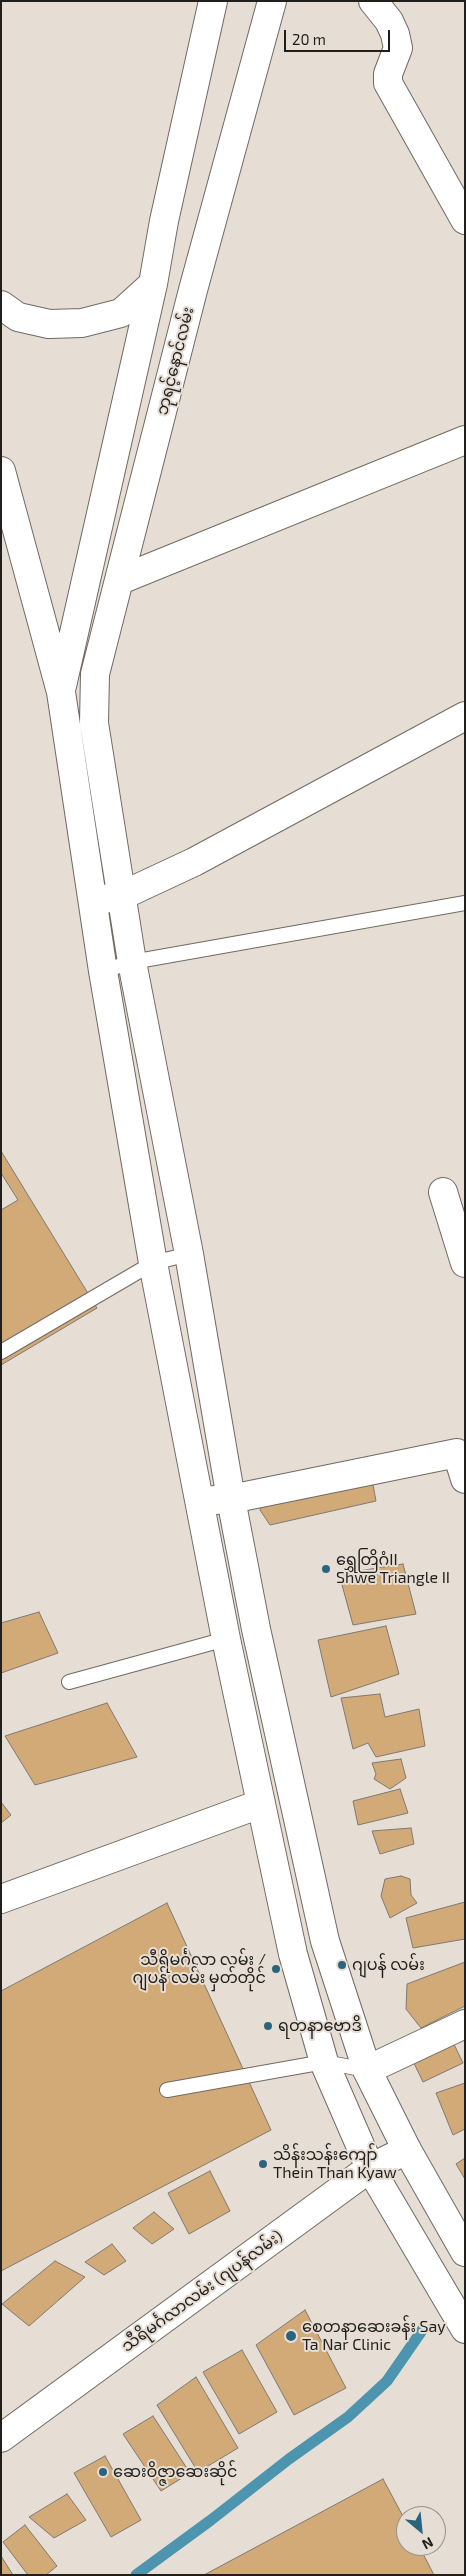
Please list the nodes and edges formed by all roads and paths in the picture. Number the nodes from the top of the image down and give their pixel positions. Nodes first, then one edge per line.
1 (214, 1) edge
2 (272, 1) edge
3 (374, 1) edge
4 (465, 220) edge
5 (153, 284) junction
6 (1, 305) edge
7 (465, 440) edge
8 (1, 471) edge
9 (120, 580) junction
10 (61, 692) junction
11 (465, 716) edge
12 (94, 723) junction
13 (122, 896) junction
14 (93, 901) junction
15 (465, 903) edge
16 (132, 962) junction
17 (104, 971) junction
18 (443, 1192) dead end
19 (189, 1254) junction
20 (153, 1263) junction
21 (465, 1263) edge
22 (1, 1352) edge
23 (461, 1451) edge
24 (465, 1479) edge
25 (231, 1498) junction
26 (200, 1501) junction
27 (226, 1639) junction
28 (69, 1682) dead end
29 (260, 1804) junction
30 (1, 1899) edge
31 (465, 2024) edge
32 (324, 2062) junction
33 (367, 2070) junction
34 (167, 2090) dead end
35 (407, 2150) junction
36 (370, 2168) junction
37 (465, 2252) edge
38 (465, 2329) edge
39 (1, 2438) edge

1 - 5 main road
2 - 9 main road, ဘုရင့်နောင်လမ်း
3 - 4 main road
5 - 6 main road
5 - 10 main road
7 - 9 main road
8 - 10 main road
9 - 12 main road, ဘုရင့်နောင်လမ်း
10 - 12 main road
10 - 14 main road
11 - 13 main road
12 - 13 main road, ဘုရင့်နောင်လမ်း
13 - 14 main road
13 - 16 main road, ဘုရင့်နောင်လမ်း
14 - 17 main road
15 - 16 lane
16 - 17 lane
16 - 19 main road, ဘုရင့်နောင်လမ်း
17 - 20 main road
18 - 21 main road
19 - 20 lane
19 - 25 main road, ဘုရင့်နောင်လမ်း
20 - 22 lane
20 - 26 main road
23 - 24 main road
23 - 25 main road
25 - 26 main road
25 - 33 main road, ဘုရင့်နောင်လမ်း
26 - 27 main road
27 - 28 lane
27 - 29 main road
29 - 30 main road
29 - 32 main road
31 - 33 main road
32 - 33 lane
32 - 34 lane
32 - 36 main road
33 - 35 main road, ဘုရင့်နောင်လမ်း
35 - 36 main road, သီရိမင်္ဂလာလမ်း (ဂျပန်လမ်း)
35 - 37 main road, ဘုရင့်နောင်လမ်း
36 - 38 main road
36 - 39 main road, သီရိမင်္ဂလာလမ်း (ဂျပန်လမ်း)

